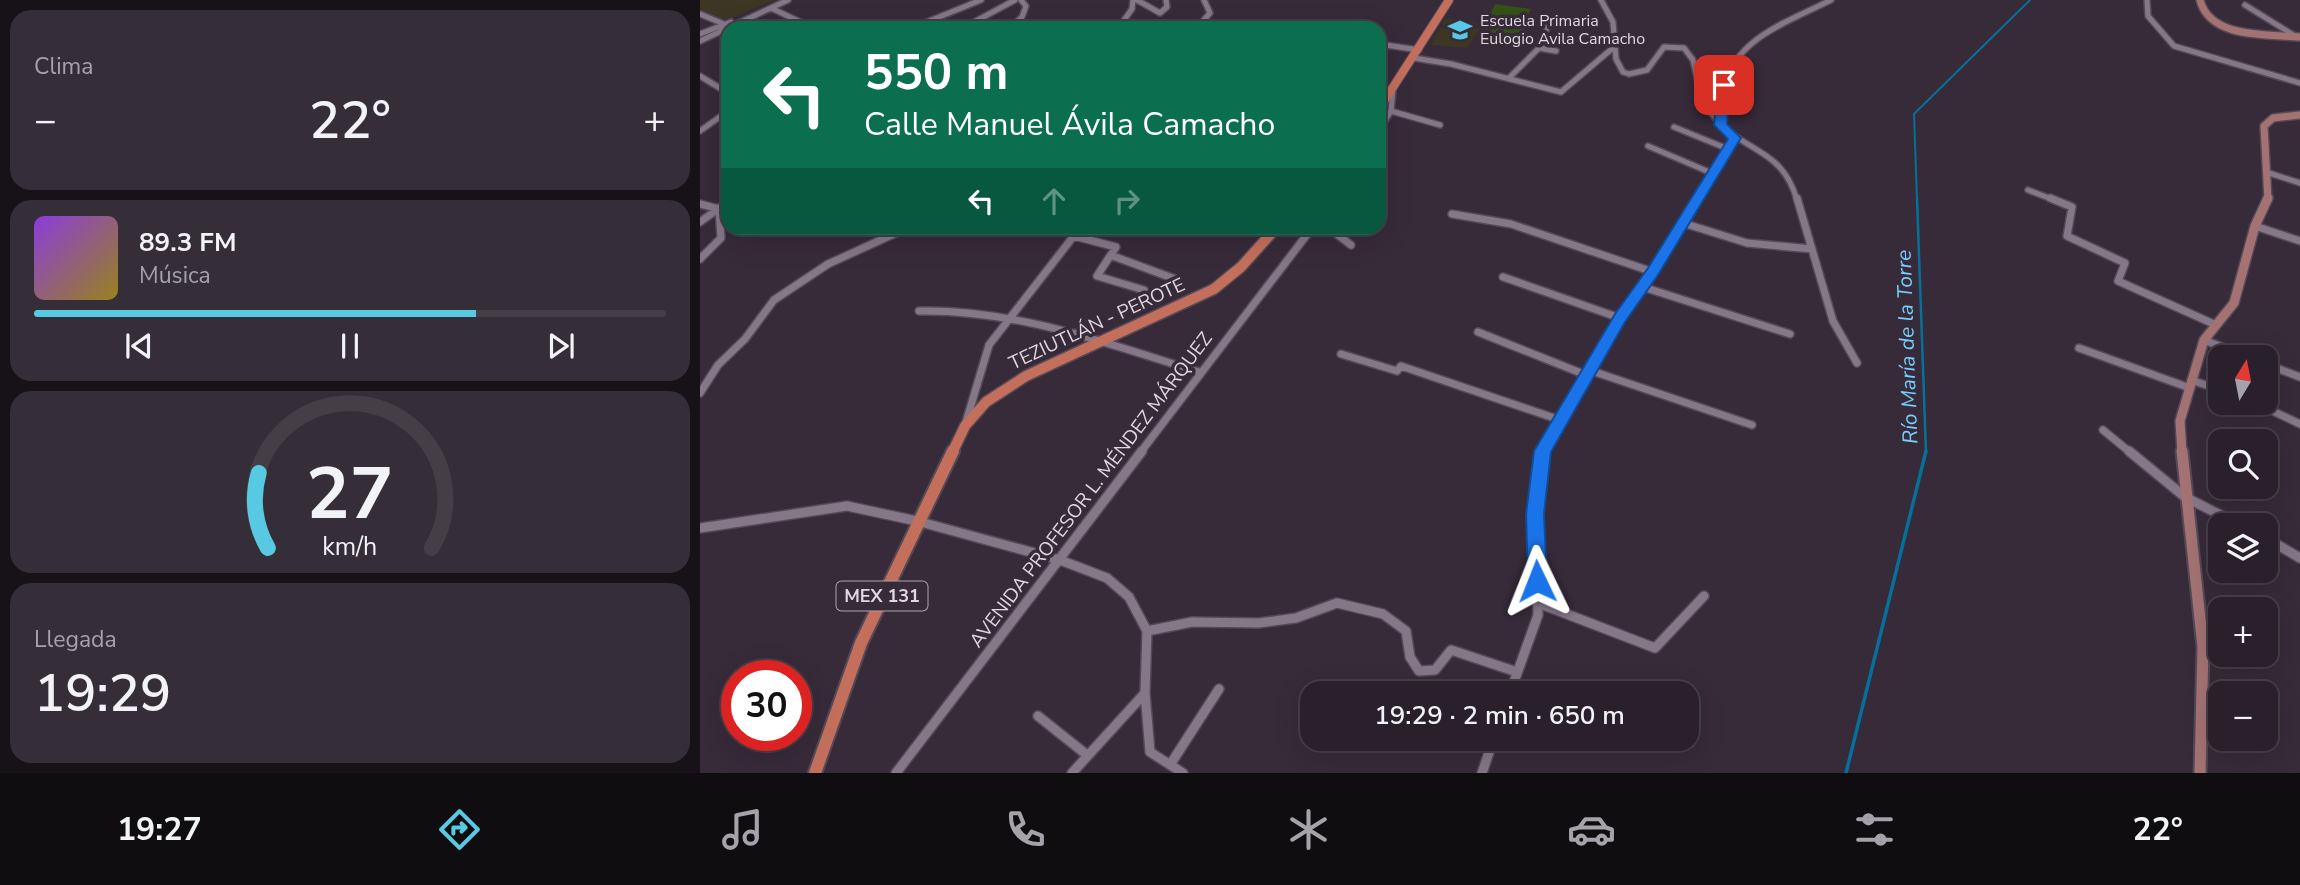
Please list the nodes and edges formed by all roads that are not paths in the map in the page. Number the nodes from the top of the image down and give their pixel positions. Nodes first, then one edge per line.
1 (780, 0) edge
2 (788, 0) edge
3 (981, 0) edge
4 (1015, 0) edge
5 (1021, 0) edge
6 (1135, 0) edge
7 (1166, 0) edge
8 (1204, 0) edge
9 (1449, 0) edge
10 (1601, 0) edge
11 (1831, 0) edge
12 (2147, 0) edge
13 (2200, 0) edge
14 (2245, 5) dead end
15 (771, 8) junction
16 (700, 14) edge
17 (1550, 20) dead end
18 (731, 21) edge
19 (742, 21) edge
20 (798, 21) edge
21 (929, 21) edge
22 (976, 21) edge
23 (1018, 21) edge
24 (1123, 21) edge
25 (1203, 21) edge
26 (721, 23) edge
27 (721, 25) edge
28 (721, 31) edge
29 (700, 34) edge
30 (2298, 37) edge
31 (700, 41) edge
32 (1386, 46) edge
33 (1614, 47) junction
34 (1539, 48) junction
35 (1556, 51) dead end
36 (1417, 54) junction
37 (700, 76) edge
38 (1509, 78) junction
39 (2300, 83) edge
40 (721, 89) edge
41 (1393, 90) junction
42 (1386, 99) edge
43 (1391, 111) junction
44 (2300, 115) edge
45 (721, 116) edge
46 (1386, 119) edge
47 (1440, 125) dead end
48 (1721, 125) junction
49 (1674, 127) dead end
50 (700, 131) edge
51 (1735, 138) junction
52 (1648, 146) dead end
53 (1728, 149) junction
54 (2266, 172) junction
55 (1714, 174) junction
56 (2300, 183) edge
57 (2028, 190) dead end
58 (700, 204) edge
59 (719, 209) junction
60 (1452, 214) dead end
61 (721, 216) edge
62 (700, 222) edge
63 (1683, 223) junction
64 (2255, 226) junction
65 (723, 235) edge
66 (891, 235) edge
67 (1270, 235) edge
68 (1307, 235) edge
69 (1338, 235) edge
70 (1074, 236) joint
71 (2300, 241) edge
72 (1350, 245) dead end
73 (1812, 249) junction
74 (1113, 256) junction
75 (700, 259) edge
76 (1653, 272) junction
77 (1503, 278) dead end
78 (1175, 279) dead end
79 (1643, 287) junction
80 (1144, 290) dead end
81 (919, 311) dead end
82 (1620, 318) junction
83 (1007, 319) junction
84 (1091, 322) dead end
85 (2216, 325) junction
86 (1478, 332) dead end
87 (1790, 334) dead end
88 (1074, 336) junction
89 (2204, 340) junction
90 (1099, 343) junction
91 (2217, 345) edge
92 (2079, 348) dead end
93 (1341, 354) dead end
94 (1857, 363) dead end
95 (2278, 369) edge
96 (1199, 372) junction
97 (1588, 372) junction
98 (2300, 377) edge
99 (2190, 384) junction
100 (2208, 387) edge
101 (700, 393) edge
102 (2278, 413) edge
103 (1563, 421) junction
104 (2300, 424) edge
105 (1752, 425) dead end
106 (965, 426) junction
107 (2102, 430) dead end
108 (2185, 497) junction
109 (2216, 513) edge
110 (917, 521) junction
111 (700, 528) edge
112 (2278, 545) edge
113 (2300, 558) edge
114 (1060, 560) junction
115 (1704, 596) dead end
116 (1538, 603) junction
117 (1147, 631) junction
118 (1517, 672) junction
119 (1514, 681) edge
120 (1219, 689) dead end
121 (1144, 694) junction
122 (1038, 716) dead end
123 (1490, 751) edge
124 (1087, 755) junction
125 (1170, 765) junction
126 (815, 773) edge
127 (896, 773) edge
128 (1072, 773) edge
129 (1183, 773) edge
130 (1482, 773) edge
131 (2200, 773) edge

1 - 18 street
2 - 15 street
3 - 21 street
4 - 22 street
5 - 23 street
6 - 7 street
6 - 24 street
8 - 25 street
9 - 36 main road
10 - 33 street
11 - 48 street
12 - 39 street
13 - 30 main road
14 - 30 street
15 - 19 street
15 - 20 street
16 - 26 street
17 - 34 street
27 - 29 street
28 - 31 street
32 - 36 street
33 - 38 street
33 - 48 street
34 - 35 street
34 - 38 street
36 - 38 street
36 - 41 main road
37 - 40 street
41 - 42 main road
41 - 43 street
43 - 46 street
43 - 47 street
44 - 54 main road
45 - 50 street
48 - 51 street
49 - 53 street
51 - 53 street
51 - 73 street
52 - 55 street
53 - 55 street
54 - 56 street
54 - 64 main road
55 - 63 street
57 - 85 street
58 - 59 street
59 - 61 street
59 - 62 street
60 - 76 street
63 - 73 street
63 - 76 street
64 - 71 street
64 - 85 main road
65 - 75 street
66 - 101 street
67 - 90 main road, TEZIUTLÁN - PEROTE / MEX 131
68 - 96 street, AVENIDA PROFESOR L. MÉNDEZ MÁRQUEZ
69 - 72 street
70 - 74 street
70 - 83 street
73 - 94 street
74 - 78 street
74 - 80 street
76 - 79 street
77 - 82 street
79 - 82 street
79 - 87 street
81 - 83 street
82 - 97 street
83 - 88 street
83 - 106 street
84 - 88 street
85 - 89 main road
86 - 97 street
88 - 90 street
89 - 91 street
89 - 99 main road
90 - 96 street
90 - 106 main road, TEZIUTLÁN - PEROTE / MEX 131
92 - 99 street
93 - 103 street
95 - 98 street
96 - 114 street, AVENIDA PROFESOR L. MÉNDEZ MÁRQUEZ
97 - 103 street
97 - 105 street
99 - 100 street
99 - 108 main road
102 - 104 street
103 - 116 street
106 - 110 main road, TEZIUTLÁN - PEROTE / MEX 131
107 - 108 street
108 - 109 street
108 - 131 main road
110 - 111 street
110 - 114 street
110 - 126 main road, TEZIUTLÁN - PEROTE / MEX 131
112 - 113 street
114 - 117 street
114 - 127 street, AVENIDA PROFESOR L. MÉNDEZ MÁRQUEZ
115 - 116 street
116 - 118 street
117 - 118 street
117 - 121 street
118 - 119 street
120 - 125 street
121 - 124 street
121 - 125 street
122 - 124 street
123 - 130 street
124 - 128 street
125 - 129 street

